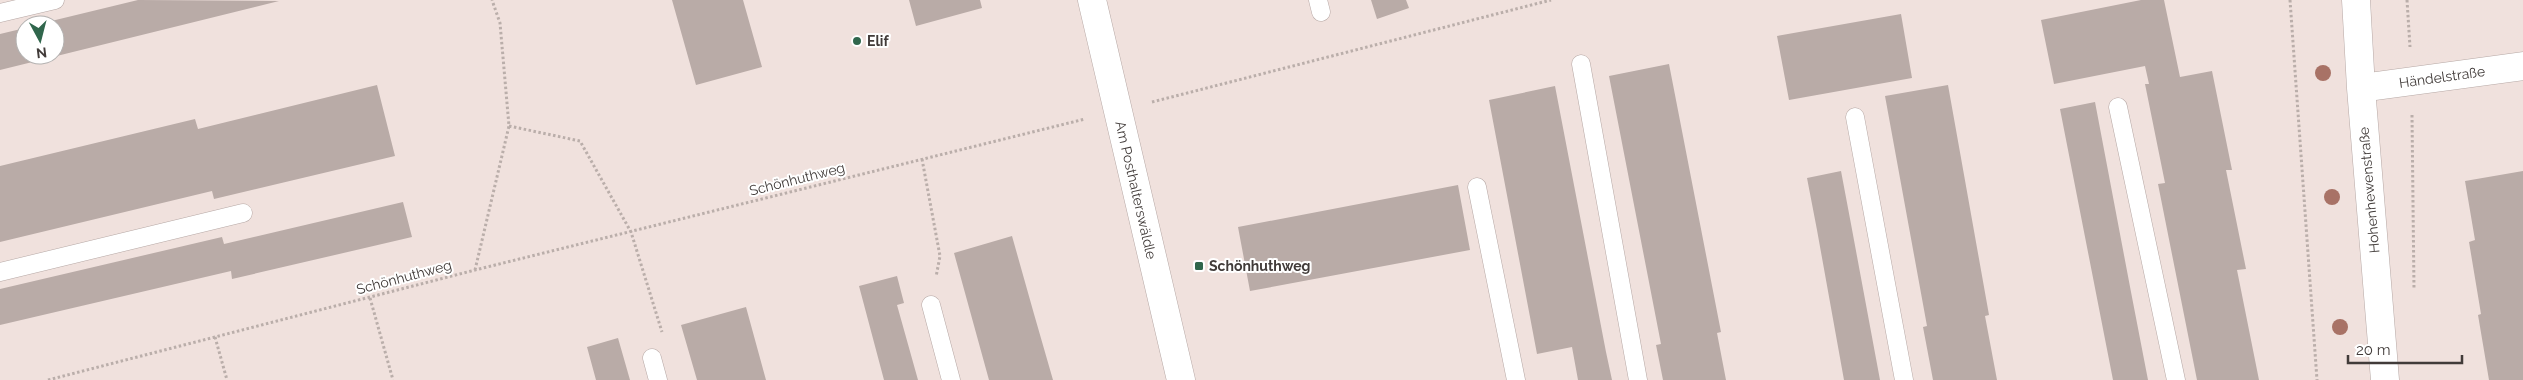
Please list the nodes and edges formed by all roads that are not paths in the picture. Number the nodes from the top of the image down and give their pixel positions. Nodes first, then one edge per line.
1 (55, 0) edge
2 (1092, 0) edge
3 (2356, 0) edge
4 (0, 13) edge
5 (1581, 64) dead end
6 (2523, 66) edge
7 (2361, 88) junction
8 (2118, 107) dead end
9 (1856, 117) dead end
10 (1476, 188) dead end
11 (243, 213) dead end
12 (0, 272) edge
13 (932, 305) road end
14 (652, 358) road end
15 (658, 380) edge
16 (951, 380) edge
17 (1182, 380) edge
18 (1516, 380) edge
19 (1638, 380) edge
20 (1904, 380) edge
21 (2176, 380) edge
22 (2384, 380) edge

1 - 4 lane
2 - 17 street, Am Posthalterswäldle
3 - 7 street, Hohenhewenstraße
5 - 19 lane
6 - 7 street, Händelstraße
7 - 22 street, Hohenhewenstraße
8 - 21 lane
9 - 20 lane
10 - 18 lane
11 - 12 lane
13 - 16 lane
14 - 15 lane

